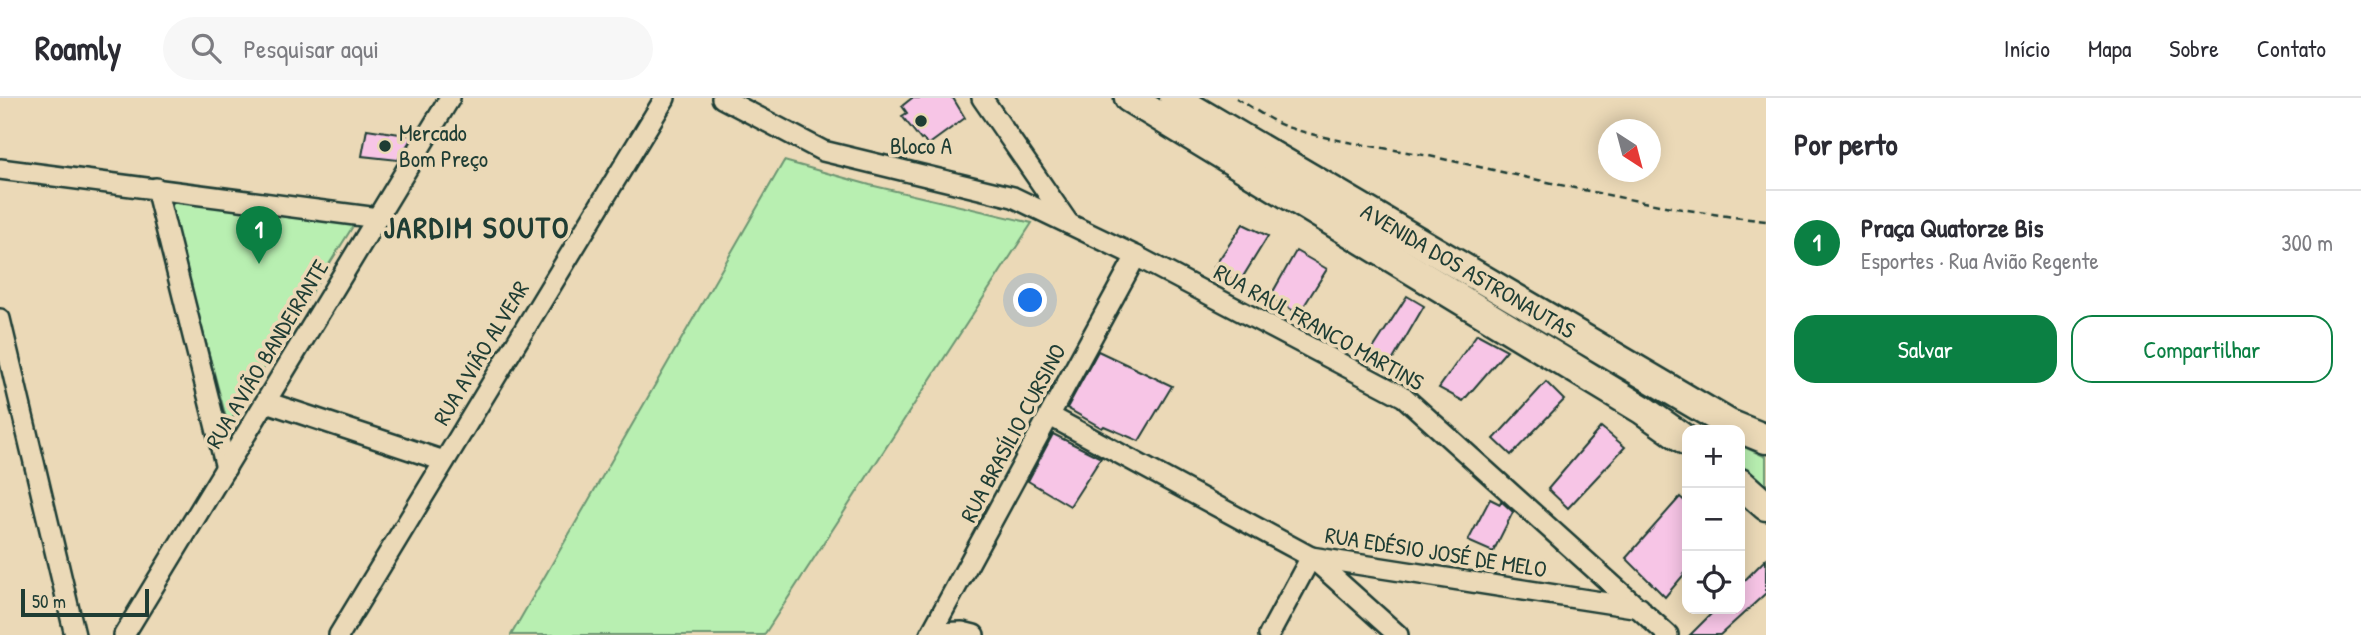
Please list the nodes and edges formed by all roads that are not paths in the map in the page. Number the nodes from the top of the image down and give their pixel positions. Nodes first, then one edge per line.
1 (450, 98) edge
2 (665, 98) edge
3 (722, 98) edge
4 (982, 98) edge
5 (1129, 98) edge
6 (1174, 98) edge
7 (0, 169) edge
8 (156, 188) junction
9 (378, 218) junction
10 (1070, 225) junction
11 (1136, 256) junction
12 (0, 320) edge
13 (266, 402) junction
14 (1050, 416) junction
15 (1682, 437) edge
16 (1766, 439) edge
17 (444, 461) junction
18 (226, 468) junction
19 (1745, 487) edge
20 (1766, 506) edge
21 (1311, 557) junction
22 (1641, 608) junction
23 (931, 634) edge
24 (75, 635) edge
25 (124, 635) edge
26 (338, 635) edge
27 (974, 635) edge
28 (1269, 635) edge
29 (1398, 635) edge
30 (1668, 635) edge

1 - 9 street, RUA AVIÃO BANDEIRANTE
2 - 17 street, RUA AVIÃO ALVEAR
3 - 10 street, RUA RAUL FRANCO MARTINS
4 - 10 street
5 - 15 main road, AVENIDA DOS ASTRONAUTAS
6 - 16 main road, AVENIDA DOS ASTRONAUTAS
7 - 8 street
8 - 9 street
8 - 18 street
9 - 13 street, RUA AVIÃO BANDEIRANTE
10 - 11 street, RUA RAUL FRANCO MARTINS
11 - 14 street, RUA BRASÍLIO CURSINO
11 - 22 street, RUA RAUL FRANCO MARTINS
12 - 24 street
13 - 17 street
13 - 18 street, RUA AVIÃO BANDEIRANTE
14 - 21 street
14 - 23 street, RUA BRASÍLIO CURSINO
17 - 26 street, RUA AVIÃO ALVEAR
18 - 25 street, RUA AVIÃO BANDEIRANTE
19 - 20 main road
21 - 22 street, RUA EDÉSIO JOSÉ DE MELO
21 - 28 street, RUA EDÉSIO JOSÉ DE MELO
21 - 29 street
22 - 30 street, RUA RAUL FRANCO MARTINS
23 - 27 street

